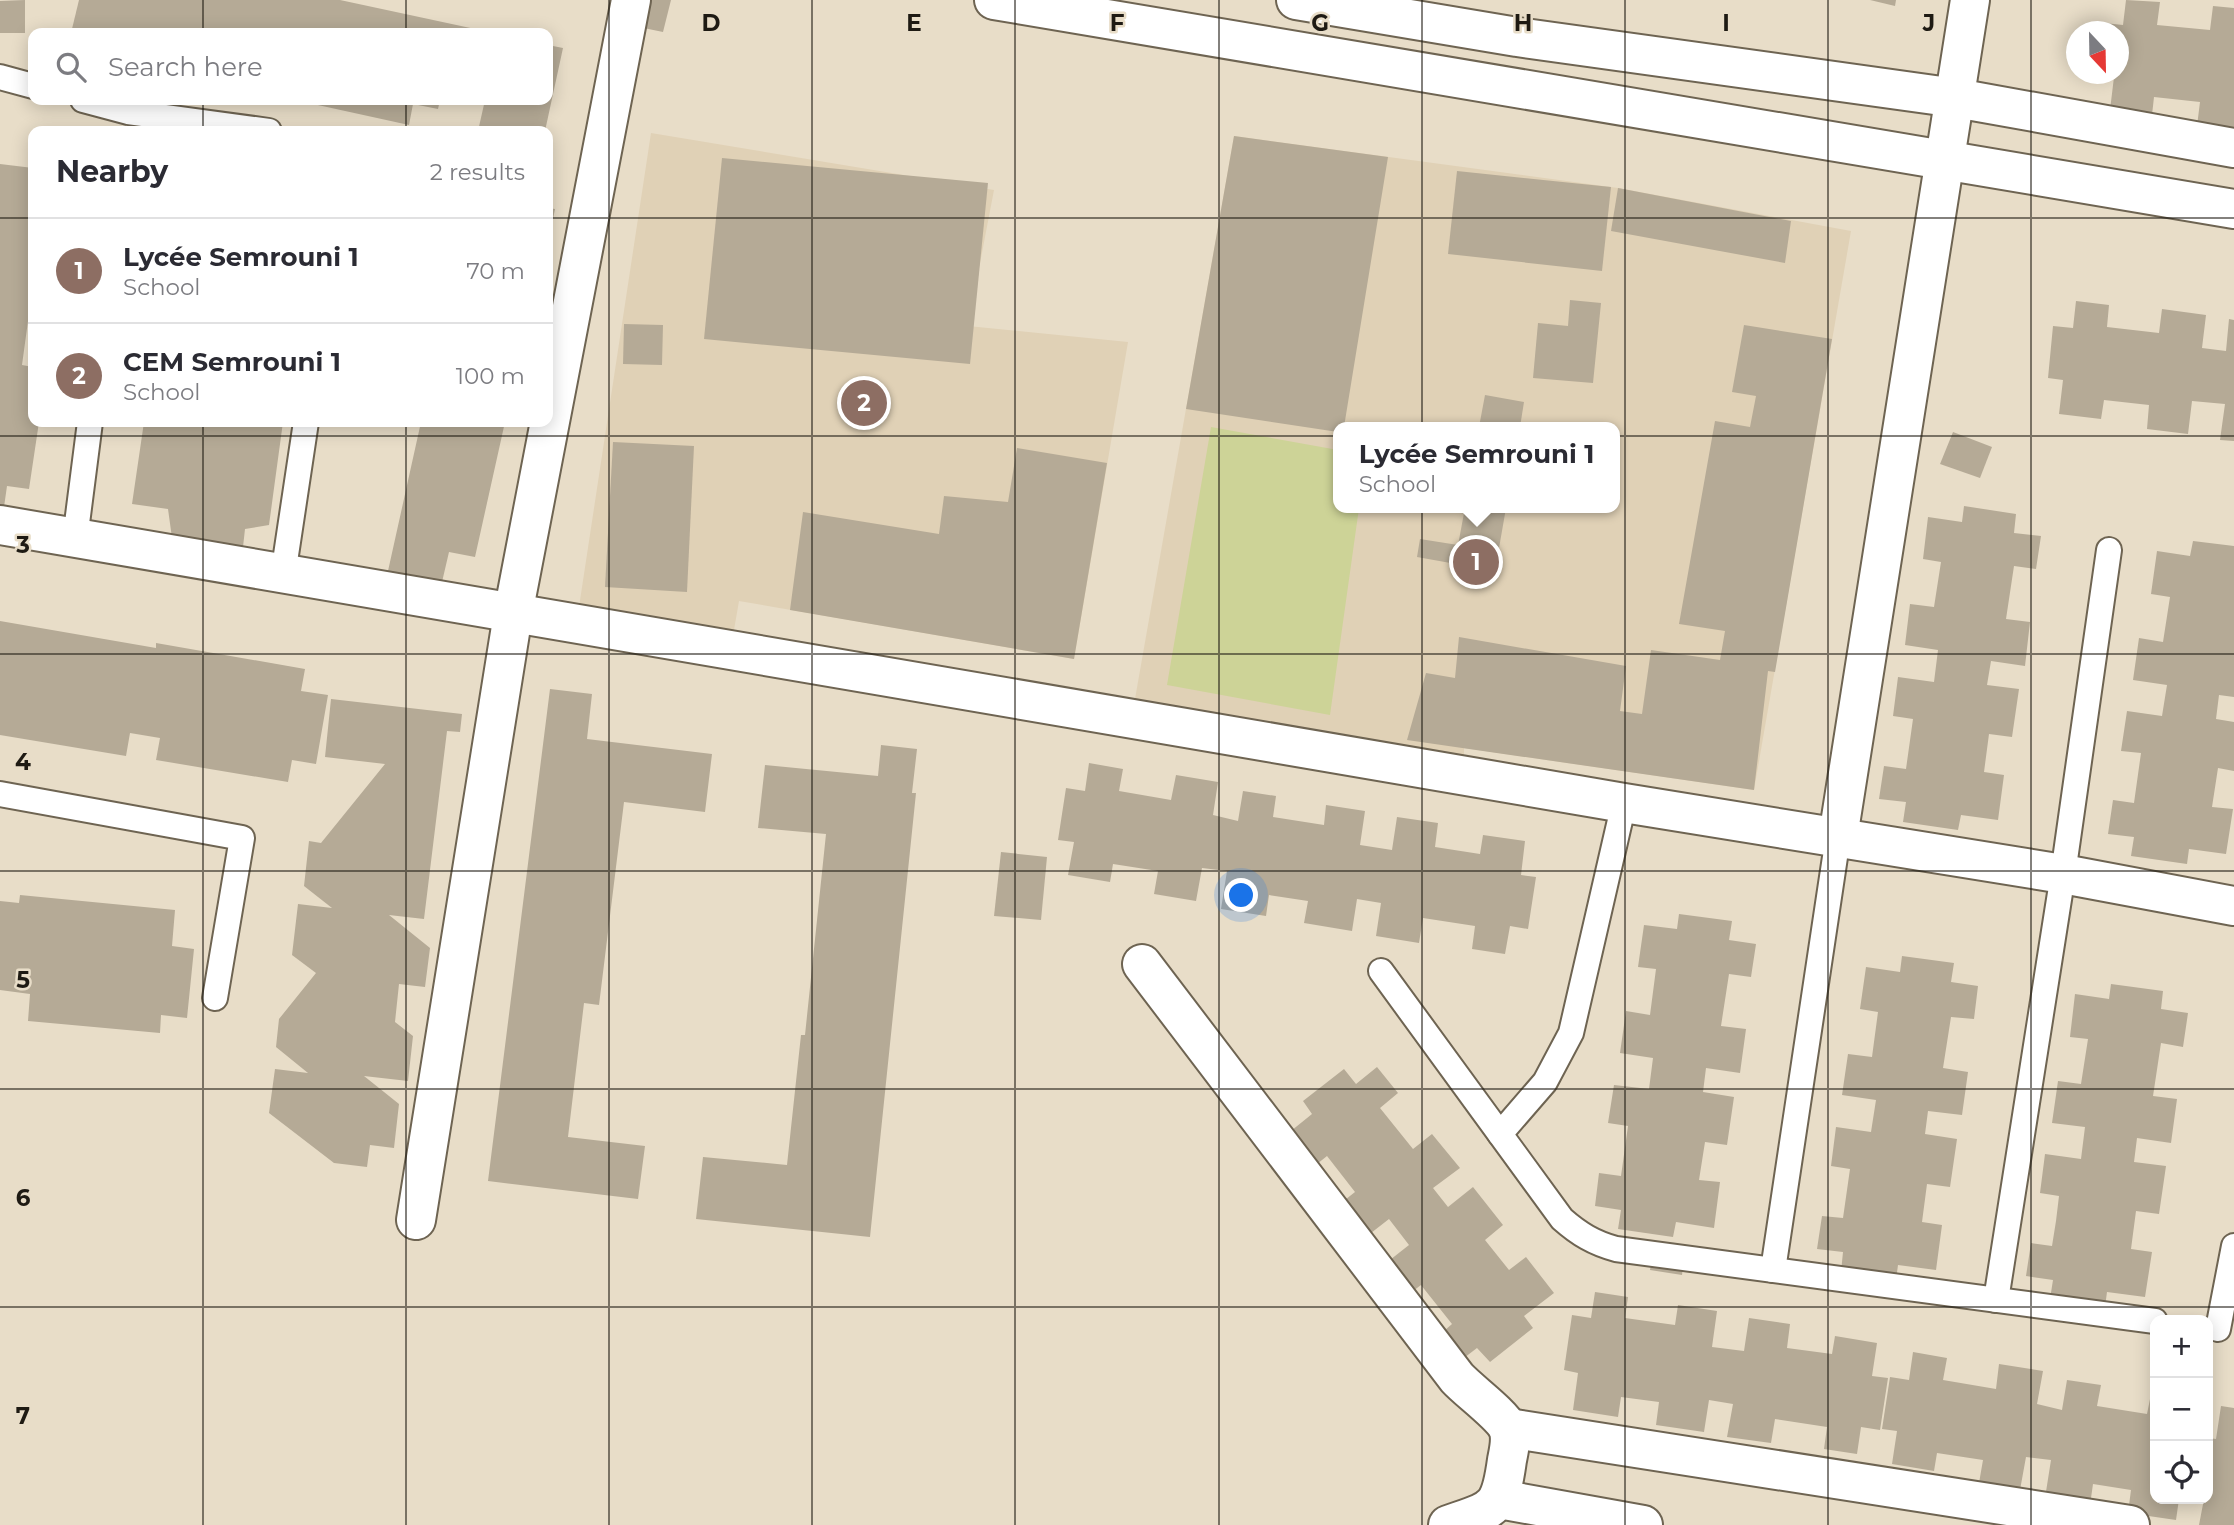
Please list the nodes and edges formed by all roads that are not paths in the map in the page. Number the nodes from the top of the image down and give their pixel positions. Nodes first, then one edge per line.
1 (631, 0) edge
2 (994, 0) edge
3 (1296, 0) edge
4 (1970, 0) edge
5 (0, 77) edge
6 (28, 85) edge
7 (1956, 98) junction
8 (92, 105) edge
9 (127, 122) edge
10 (190, 126) edge
11 (2234, 148) edge
12 (1946, 159) junction
13 (2234, 209) edge
14 (553, 406) edge
15 (89, 427) edge
16 (305, 427) edge
17 (549, 427) edge
18 (0, 525) edge
19 (75, 539) junction
20 (2109, 550) dead end
21 (283, 575) junction
22 (513, 614) junction
23 (0, 794) edge
24 (1624, 803) junction
25 (1838, 837) junction
26 (2063, 874) junction
27 (2234, 906) edge
28 (1142, 964) dead end
29 (1381, 971) dead end
30 (215, 998) dead end
31 (1500, 1134) junction
32 (416, 1220) dead end
33 (2234, 1246) edge
34 (1773, 1270) junction
35 (1996, 1300) junction
36 (2150, 1320) edge
37 (2220, 1329) edge
38 (1508, 1428) junction
39 (1499, 1499) junction
40 (1448, 1525) edge
41 (1643, 1525) edge
42 (2130, 1525) edge

1 - 14 street
2 - 12 street
3 - 7 street
4 - 7 street
5 - 6 lane
7 - 11 street
7 - 12 street
8 - 9 lane
9 - 10 lane
12 - 13 street
12 - 25 street
15 - 19 lane
16 - 21 lane
17 - 22 street
18 - 19 street
19 - 21 street
20 - 26 lane
21 - 22 street
22 - 24 street
22 - 32 street
23 - 30 lane
24 - 25 street
24 - 31 lane
25 - 26 street
25 - 34 lane
26 - 27 street
26 - 35 lane
28 - 38 street
29 - 31 lane
31 - 34 lane
33 - 37 lane
34 - 35 lane
35 - 36 lane
38 - 39 street
38 - 42 street
39 - 40 street
39 - 41 street

